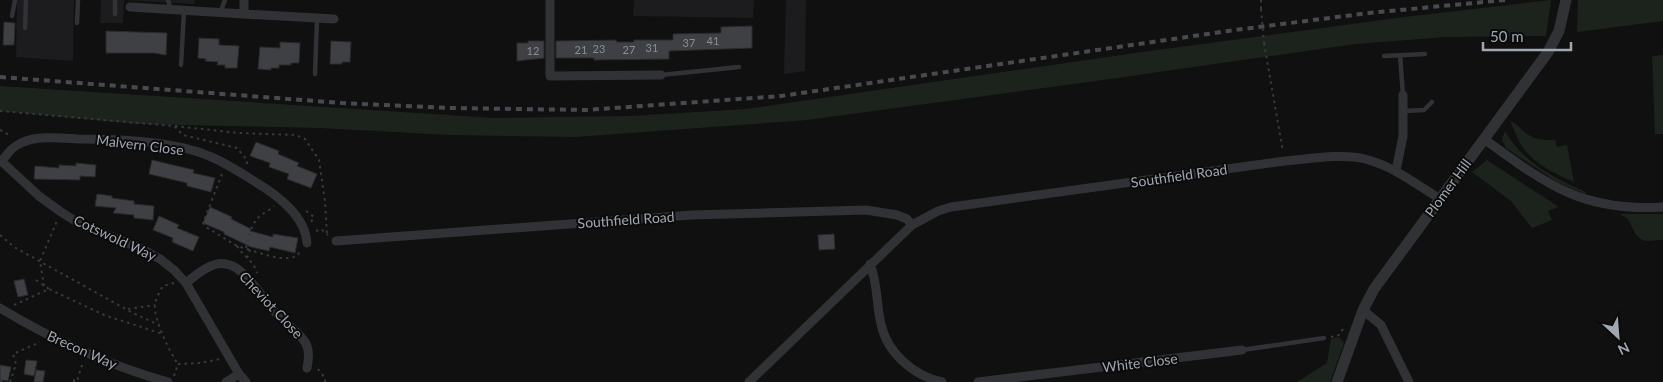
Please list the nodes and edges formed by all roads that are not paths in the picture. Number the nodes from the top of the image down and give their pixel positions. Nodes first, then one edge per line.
1 (15, 0) edge
2 (26, 0) edge
3 (78, 0) edge
4 (115, 0) edge
5 (168, 0) edge
6 (225, 0) edge
7 (244, 0) edge
8 (550, 0) edge
9 (1566, 5) edge
10 (130, 8) dead end
11 (172, 10) junction
12 (184, 11) junction
13 (220, 13) junction
14 (115, 14) dead end
15 (244, 14) junction
16 (12, 16) dead end
17 (318, 19) junction
18 (334, 19) dead end
19 (77, 23) dead end
20 (25, 28) dead end
21 (1425, 54) dead end
22 (1400, 55) junction
23 (1384, 56) dead end
24 (181, 65) dead end
25 (739, 67) dead end
26 (314, 74) dead end
27 (661, 75) joint
28 (1403, 95) joint
29 (1432, 102) dead end
30 (1404, 111) junction
31 (1484, 139) junction
32 (1, 160) edge
33 (1396, 171) junction
34 (1440, 199) junction
35 (1663, 207) edge
36 (912, 225) junction
37 (336, 241) dead end
38 (308, 243) road end
39 (870, 264) junction
40 (186, 283) junction
41 (2, 309) edge
42 (1363, 310) junction
43 (1324, 338) dead end
44 (1242, 350) joint
45 (307, 368) dead end
46 (239, 374) junction
47 (922, 379) edge
48 (168, 382) edge
49 (226, 382) edge
50 (246, 382) edge
51 (749, 382) edge
52 (942, 382) edge
53 (978, 382) edge
54 (1337, 382) edge
55 (1409, 382) edge

1 - 16 lane
2 - 20 lane
3 - 19 lane
4 - 14 lane
5 - 11 lane
6 - 13 lane
7 - 15 street
8 - 27 street
9 - 31 street, Plomer Hill
10 - 11 street
11 - 12 street
12 - 13 street
12 - 24 lane
13 - 15 street
15 - 17 street
17 - 18 street
17 - 26 lane
21 - 22 lane
22 - 23 lane
22 - 28 lane
25 - 27 lane
28 - 30 street
29 - 30 lane
30 - 33 street
31 - 34 street, Plomer Hill
31 - 35 street
32 - 38 street, Malvern Close
32 - 40 street, Cotswold Way
33 - 34 street, Southfield Road
33 - 36 street, Southfield Road
34 - 42 street, Plomer Hill
36 - 37 street, Southfield Road
36 - 39 street, Southfield Road
39 - 47 street
39 - 51 street, Southfield Road
40 - 45 street, Cheviot Close
40 - 46 street, Cotswold Way
41 - 48 street, Brecon Way
42 - 54 street, Plomer Hill
42 - 55 street
43 - 44 lane
44 - 53 street, White Close
46 - 49 street
46 - 50 street, Cotswold Way
47 - 52 street

